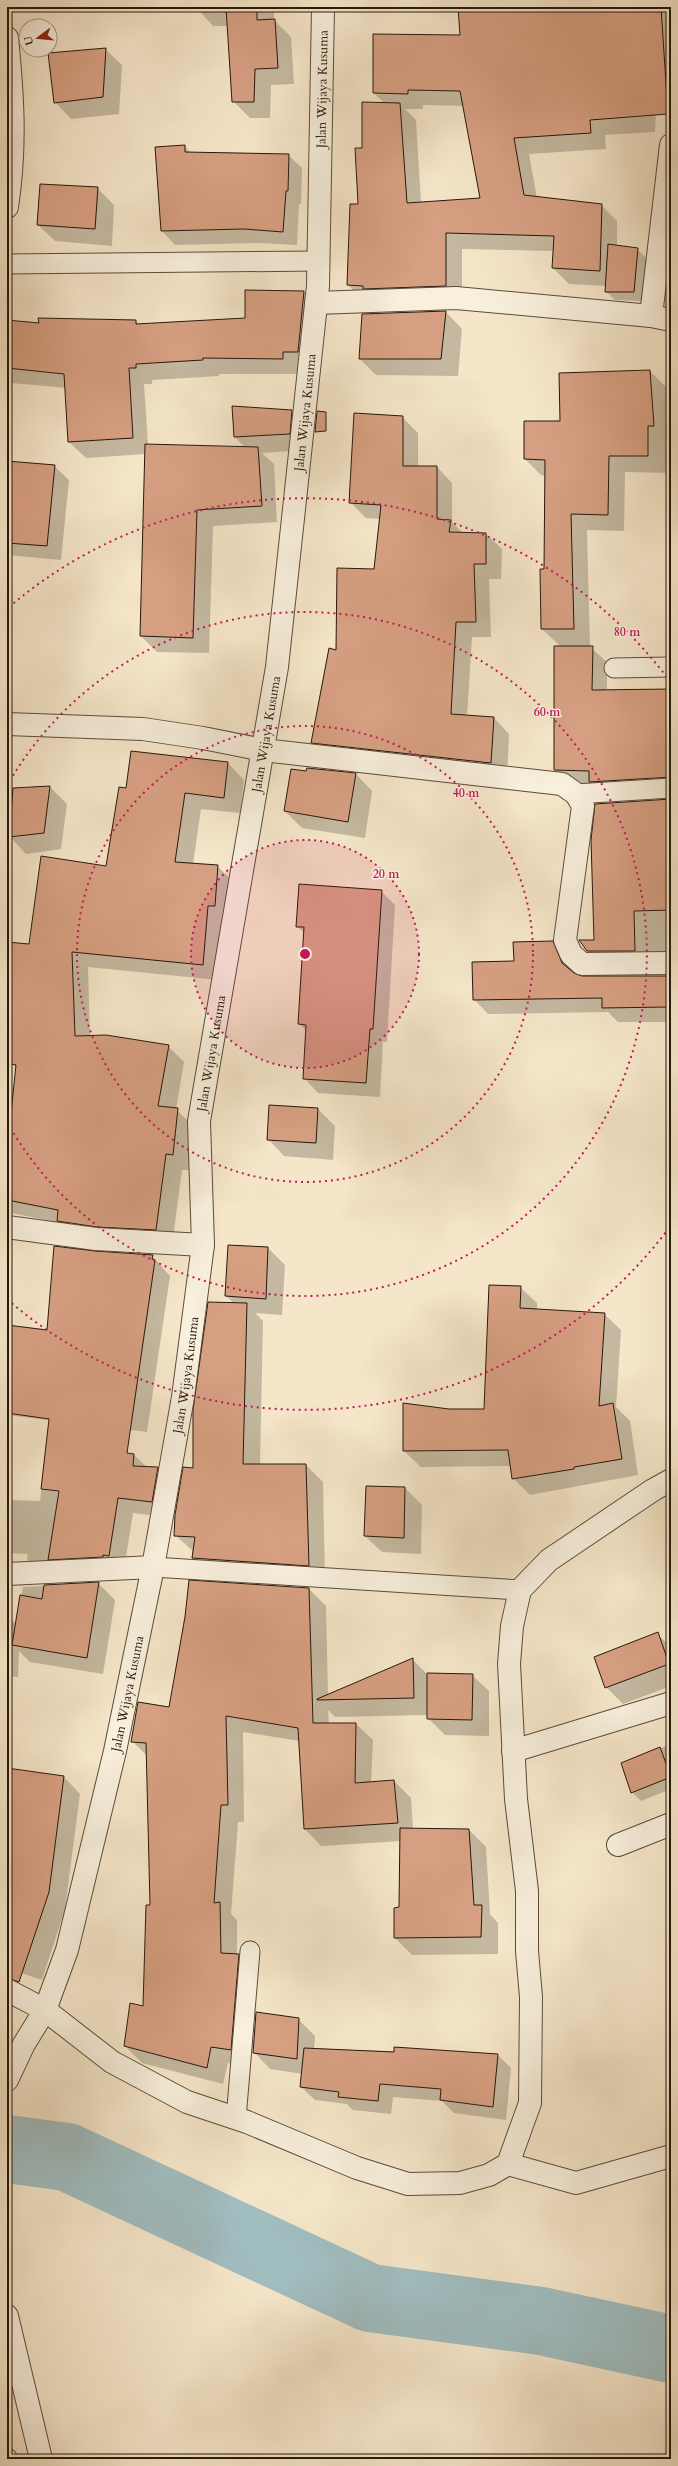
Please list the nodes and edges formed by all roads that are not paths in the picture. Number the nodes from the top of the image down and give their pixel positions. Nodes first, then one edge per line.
1 (323, 7) edge
2 (7, 38) edge
3 (671, 145) edge
4 (7, 207) edge
5 (319, 261) junction
6 (7, 264) edge
7 (316, 302) junction
8 (661, 318) edge
9 (671, 667) edge
10 (614, 668) dead end
11 (7, 724) edge
12 (263, 750) junction
13 (671, 788) edge
14 (576, 794) junction
15 (671, 963) edge
16 (7, 1227) edge
17 (203, 1245) junction
18 (671, 1480) edge
19 (153, 1567) junction
20 (7, 1574) edge
21 (520, 1590) junction
22 (671, 1703) edge
23 (513, 1751) junction
24 (671, 1824) edge
25 (618, 1845) dead end
26 (250, 1951) dead end
27 (7, 1990) edge
28 (45, 2010) junction
29 (7, 2080) edge
30 (236, 2119) junction
31 (671, 2156) edge
32 (508, 2164) junction
33 (7, 2316) edge
34 (41, 2459) edge

1 - 5 street, Jalan Wijaya Kusuma
2 - 4 street
3 - 8 street
5 - 6 lane
5 - 7 street, Jalan Wijaya Kusuma
7 - 8 street
7 - 12 street, Jalan Wijaya Kusuma
9 - 10 lane
11 - 12 street
12 - 14 street
12 - 17 street, Jalan Wijaya Kusuma
13 - 14 lane
14 - 15 street
16 - 17 street
17 - 19 street, Jalan Wijaya Kusuma
18 - 21 street
19 - 20 street
19 - 21 lane
19 - 28 street, Jalan Wijaya Kusuma
21 - 23 street
22 - 23 street
23 - 32 street
24 - 25 street
26 - 30 lane
27 - 28 street
28 - 29 street, Jalan Wijaya Kusuma
28 - 30 street
30 - 32 street
31 - 32 street
33 - 34 street

